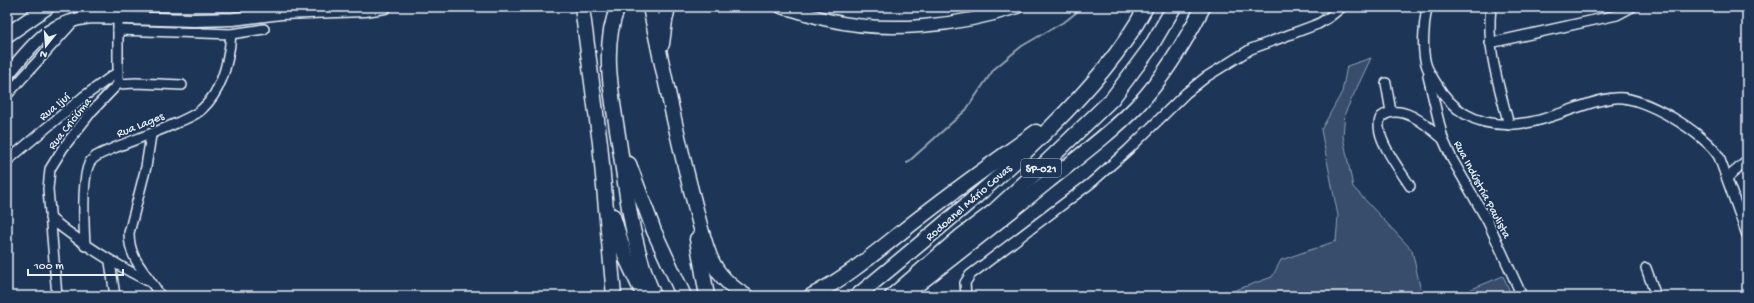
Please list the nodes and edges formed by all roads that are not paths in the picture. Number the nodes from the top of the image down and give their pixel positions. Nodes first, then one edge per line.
1 (385, 7) edge
2 (582, 7) edge
3 (650, 7) edge
4 (668, 7) edge
5 (781, 7) edge
6 (1017, 7) edge
7 (1146, 7) edge
8 (1203, 7) edge
9 (1342, 7) edge
10 (1427, 7) edge
11 (1491, 7) edge
12 (1632, 7) edge
13 (617, 9) edge
14 (38, 10) edge
15 (1171, 13) edge
16 (76, 19) junction
17 (7, 24) edge
18 (118, 24) junction
19 (195, 27) junction
20 (264, 29) dead end
21 (231, 34) junction
22 (7, 35) edge
23 (1490, 43) junction
24 (7, 44) edge
25 (661, 60) junction
26 (1426, 67) junction
27 (118, 72) junction
28 (7, 76) edge
29 (118, 84) junction
30 (1386, 84) dead end
31 (182, 85) dead end
32 (7, 95) edge
33 (1076, 102) junction
34 (1391, 112) junction
35 (1510, 125) junction
36 (617, 127) junction
37 (151, 134) junction
38 (1443, 139) junction
39 (600, 143) junction
40 (7, 161) edge
41 (1747, 161) edge
42 (684, 166) junction
43 (1727, 178) junction
44 (1410, 186) dead end
45 (50, 218) junction
46 (1747, 235) edge
47 (85, 246) junction
48 (110, 262) junction
49 (1646, 268) dead end
50 (151, 282) junction
51 (57, 296) edge
52 (116, 296) edge
53 (160, 296) edge
54 (614, 296) edge
55 (644, 296) edge
56 (654, 296) edge
57 (684, 296) edge
58 (707, 296) edge
59 (746, 296) edge
60 (811, 296) edge
61 (857, 296) edge
62 (892, 296) edge
63 (903, 296) edge
64 (966, 296) edge
65 (1522, 296) edge
66 (1656, 296) edge

1 - 19 main road
2 - 39 highway
3 - 25 highway
4 - 25 highway
5 - 6 main road
7 - 33 highway, Rodoanel Mário Covas / SP-021
8 - 63 highway
9 - 64 street
10 - 26 street, Rua Indústria Paulista
11 - 23 street
12 - 23 street
13 - 36 highway
14 - 17 highway
14 - 22 highway
14 - 24 highway
15 - 62 highway, Rodoanel Mário Covas / SP-021
16 - 18 main road
16 - 28 main road
16 - 32 street
18 - 19 main road
18 - 27 street
19 - 21 street
20 - 21 street
21 - 37 street, Rua Lages
23 - 35 street
25 - 42 highway
26 - 35 street
26 - 38 street, Rua Indústria Paulista
27 - 29 street
27 - 40 street, Rua Ijuí
29 - 31 street
29 - 45 street, Rua Criciúma
30 - 34 street
33 - 60 highway
33 - 61 highway, Rodoanel Mário Covas / SP-021
34 - 38 street
34 - 44 street
35 - 43 street
36 - 56 highway
36 - 57 highway
37 - 47 street, Rua Lages
37 - 50 street
38 - 65 street, Rua Indústria Paulista
39 - 54 highway
39 - 55 highway
41 - 43 street
42 - 58 highway
42 - 59 highway
43 - 46 street
45 - 47 street
45 - 51 street, Rua Criciúma
47 - 48 street
48 - 50 street
48 - 52 street
49 - 66 street
50 - 53 street

